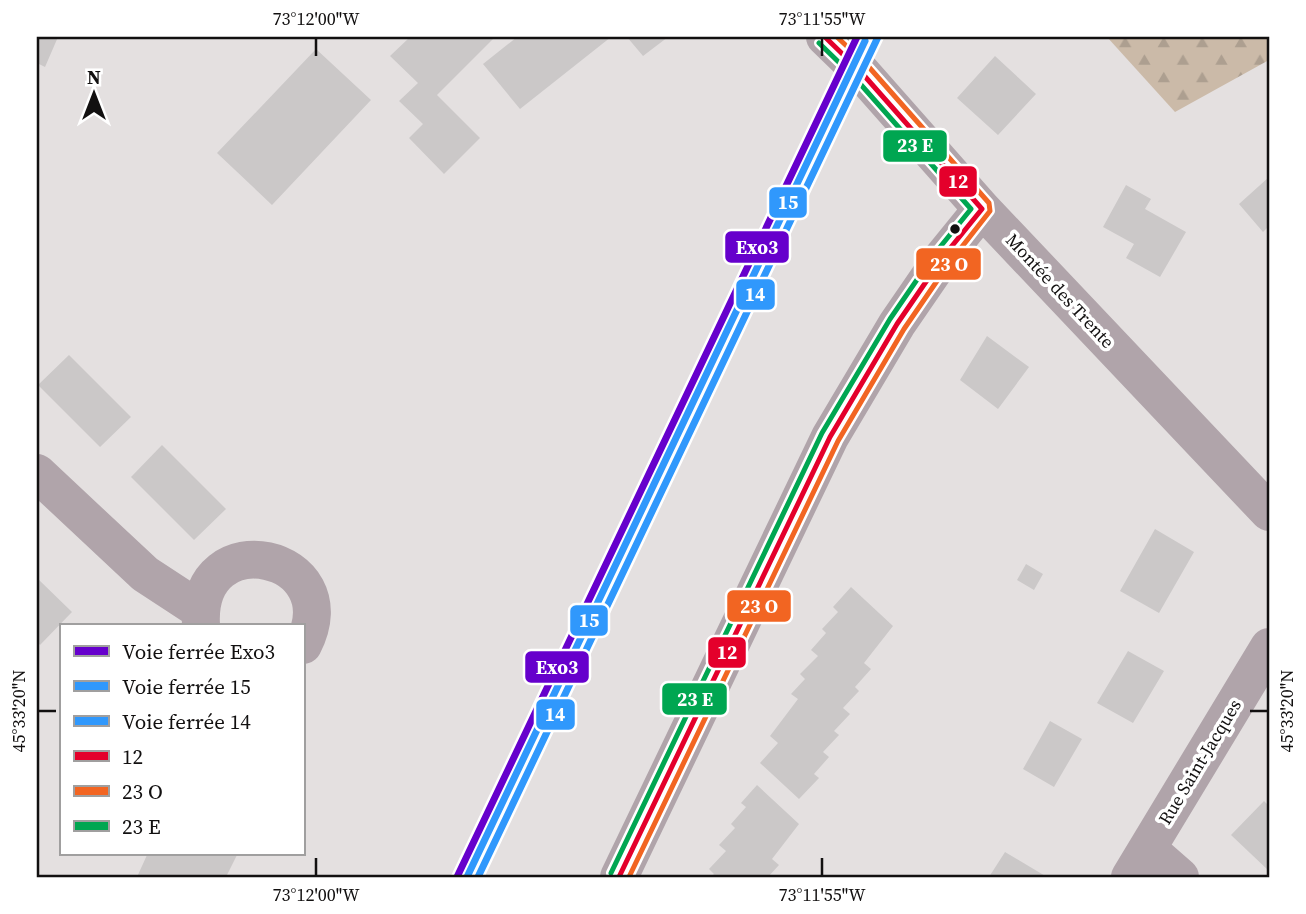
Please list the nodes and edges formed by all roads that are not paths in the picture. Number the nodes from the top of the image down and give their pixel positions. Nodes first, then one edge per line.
1 (825, 37) edge
2 (982, 209) junction
3 (37, 473) edge
4 (1269, 512) edge
5 (201, 617) edge
6 (304, 643) edge
7 (1269, 647) edge
8 (1139, 863) edge
9 (619, 877) edge
10 (1180, 877) edge

1 - 2 street, Montée des Trente
2 - 4 street, Montée des Trente
2 - 9 street
3 - 5 street
5 - 6 street
7 - 8 street, Rue Saint-Jacques
8 - 10 street

